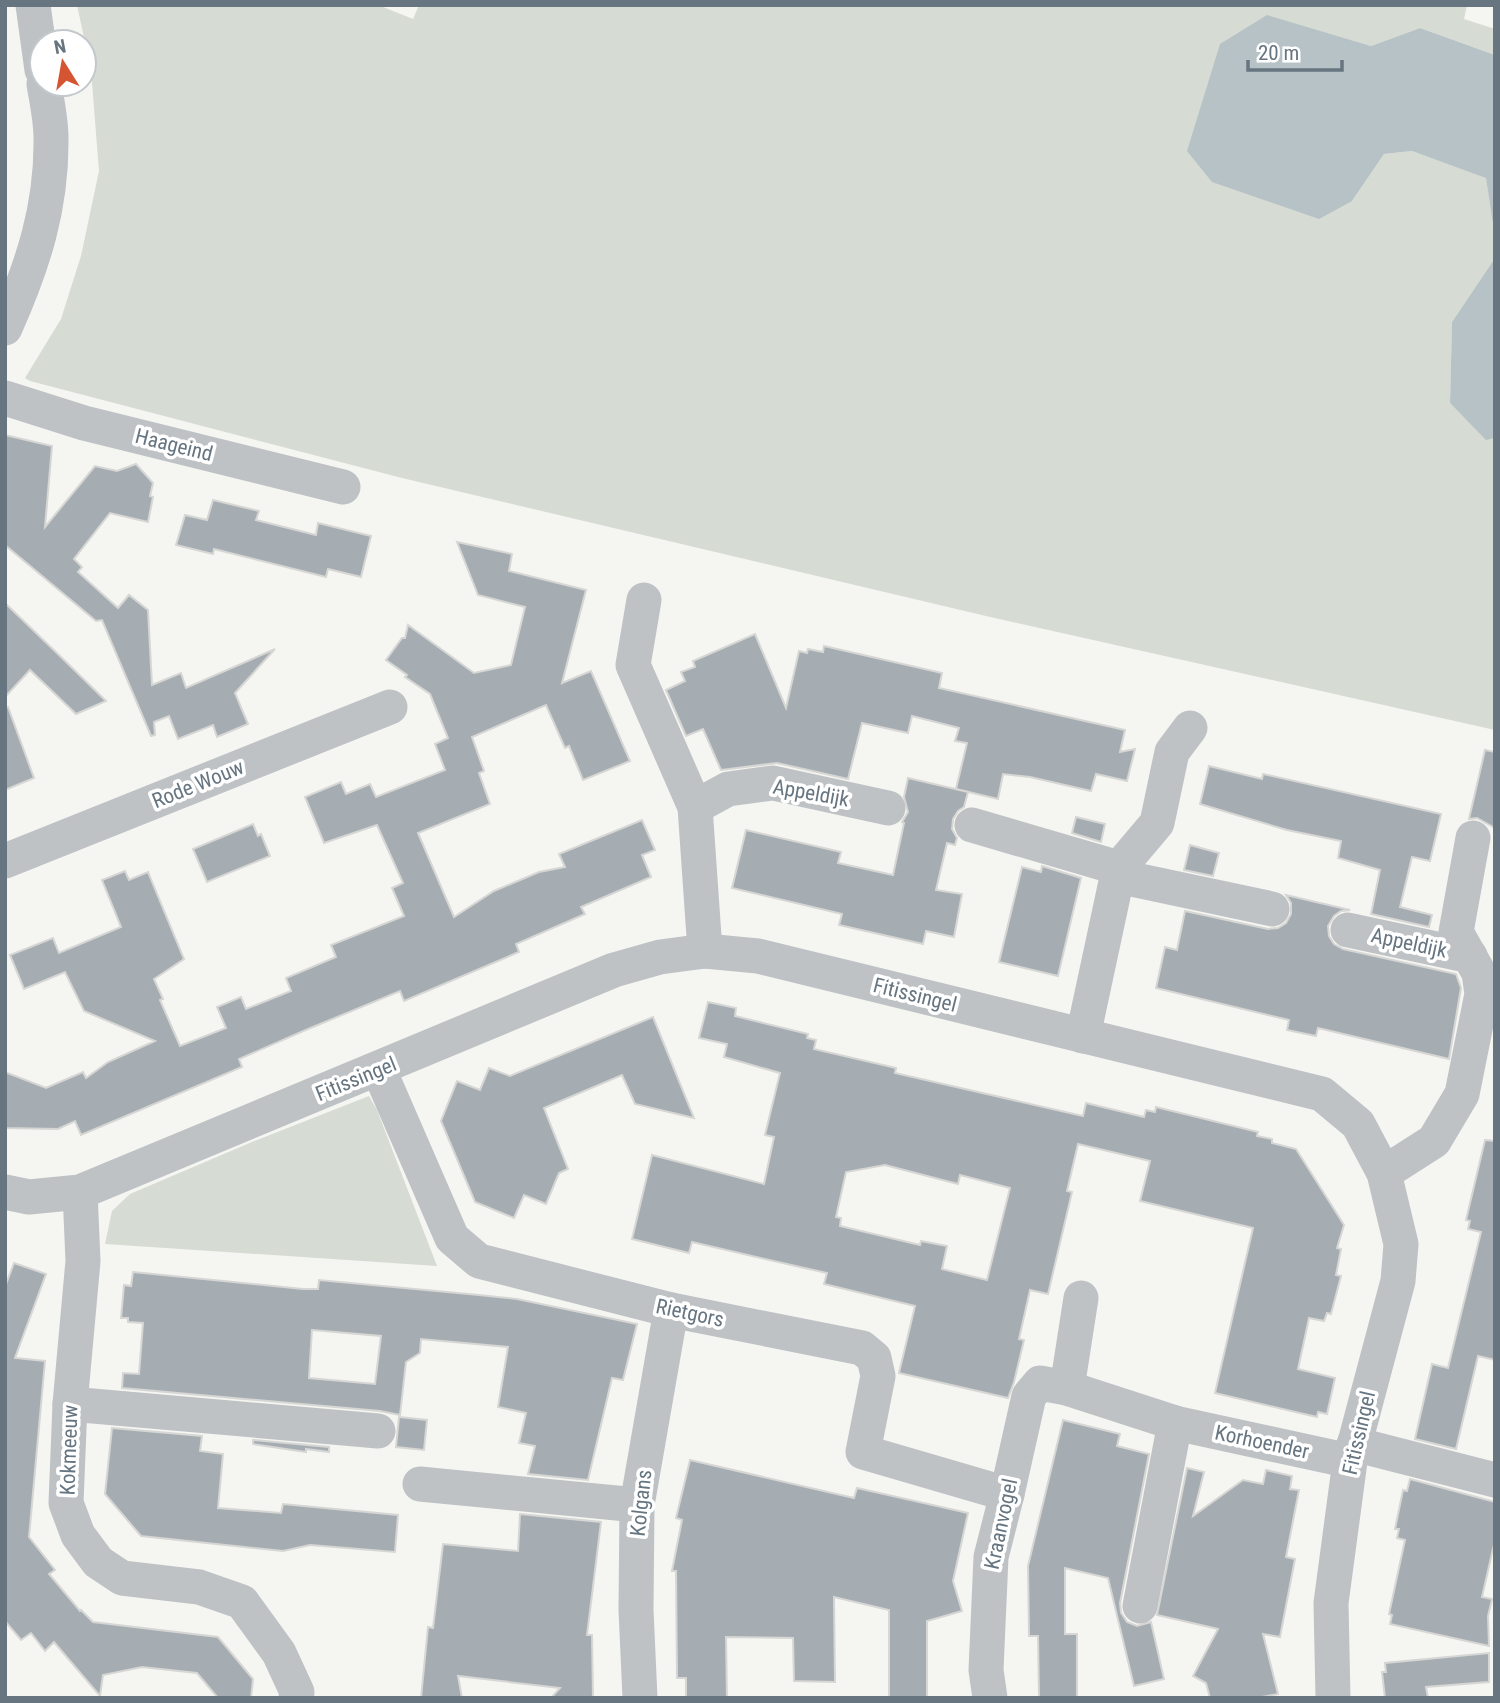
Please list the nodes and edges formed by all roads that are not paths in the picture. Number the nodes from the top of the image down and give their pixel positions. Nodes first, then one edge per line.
1 (33, 5) edge
2 (36, 28) edge
3 (46, 98) edge
4 (5, 328) edge
5 (5, 398) edge
6 (343, 487) dead end
7 (644, 600) dead end
8 (390, 707) dead end
9 (1190, 728) dead end
10 (695, 807) junction
11 (888, 808) dead end
12 (972, 825) dead end
13 (1473, 838) dead end
14 (5, 861) edge
15 (1118, 872) junction
16 (1272, 909) dead end
17 (1348, 930) dead end
18 (705, 951) junction
19 (1470, 957) junction
20 (1488, 998) edge
21 (1083, 1036) junction
22 (379, 1070) junction
23 (1384, 1172) junction
24 (5, 1192) edge
25 (80, 1192) junction
26 (1081, 1298) dead end
27 (671, 1310) junction
28 (1067, 1388) junction
29 (70, 1404) junction
30 (1175, 1423) junction
31 (377, 1431) dead end
32 (1352, 1452) junction
33 (1495, 1480) edge
34 (420, 1484) dead end
35 (1007, 1494) junction
36 (637, 1505) junction
37 (1140, 1606) dead end
38 (296, 1698) edge
39 (640, 1698) edge
40 (990, 1698) edge
41 (1333, 1698) edge

1 - 2 street
3 - 4 street
5 - 6 street, Haageind
7 - 10 street
8 - 14 street, Rode Wouw
9 - 15 street
10 - 11 street, Appeldijk
10 - 18 street
12 - 15 street
13 - 19 street
15 - 16 street
15 - 21 street
17 - 19 street, Appeldijk
18 - 21 street, Fitissingel
18 - 22 street, Fitissingel
19 - 20 street
20 - 23 street
21 - 23 street, Fitissingel
22 - 25 street, Fitissingel
22 - 27 street, Rietgors
23 - 32 street, Fitissingel
24 - 25 street, Fitissingel
25 - 29 street, Kokmeeuw
26 - 28 street
27 - 35 street, Rietgors
27 - 36 street, Kolgans
28 - 30 street, Kraanvogel
28 - 35 street, Kraanvogel
29 - 31 street
29 - 38 street, Kokmeeuw
30 - 32 street, Korhoender
30 - 37 street
32 - 33 street, Korhoender
32 - 41 street, Fitissingel
34 - 36 street
35 - 40 street, Kraanvogel
36 - 39 street, Kolgans

